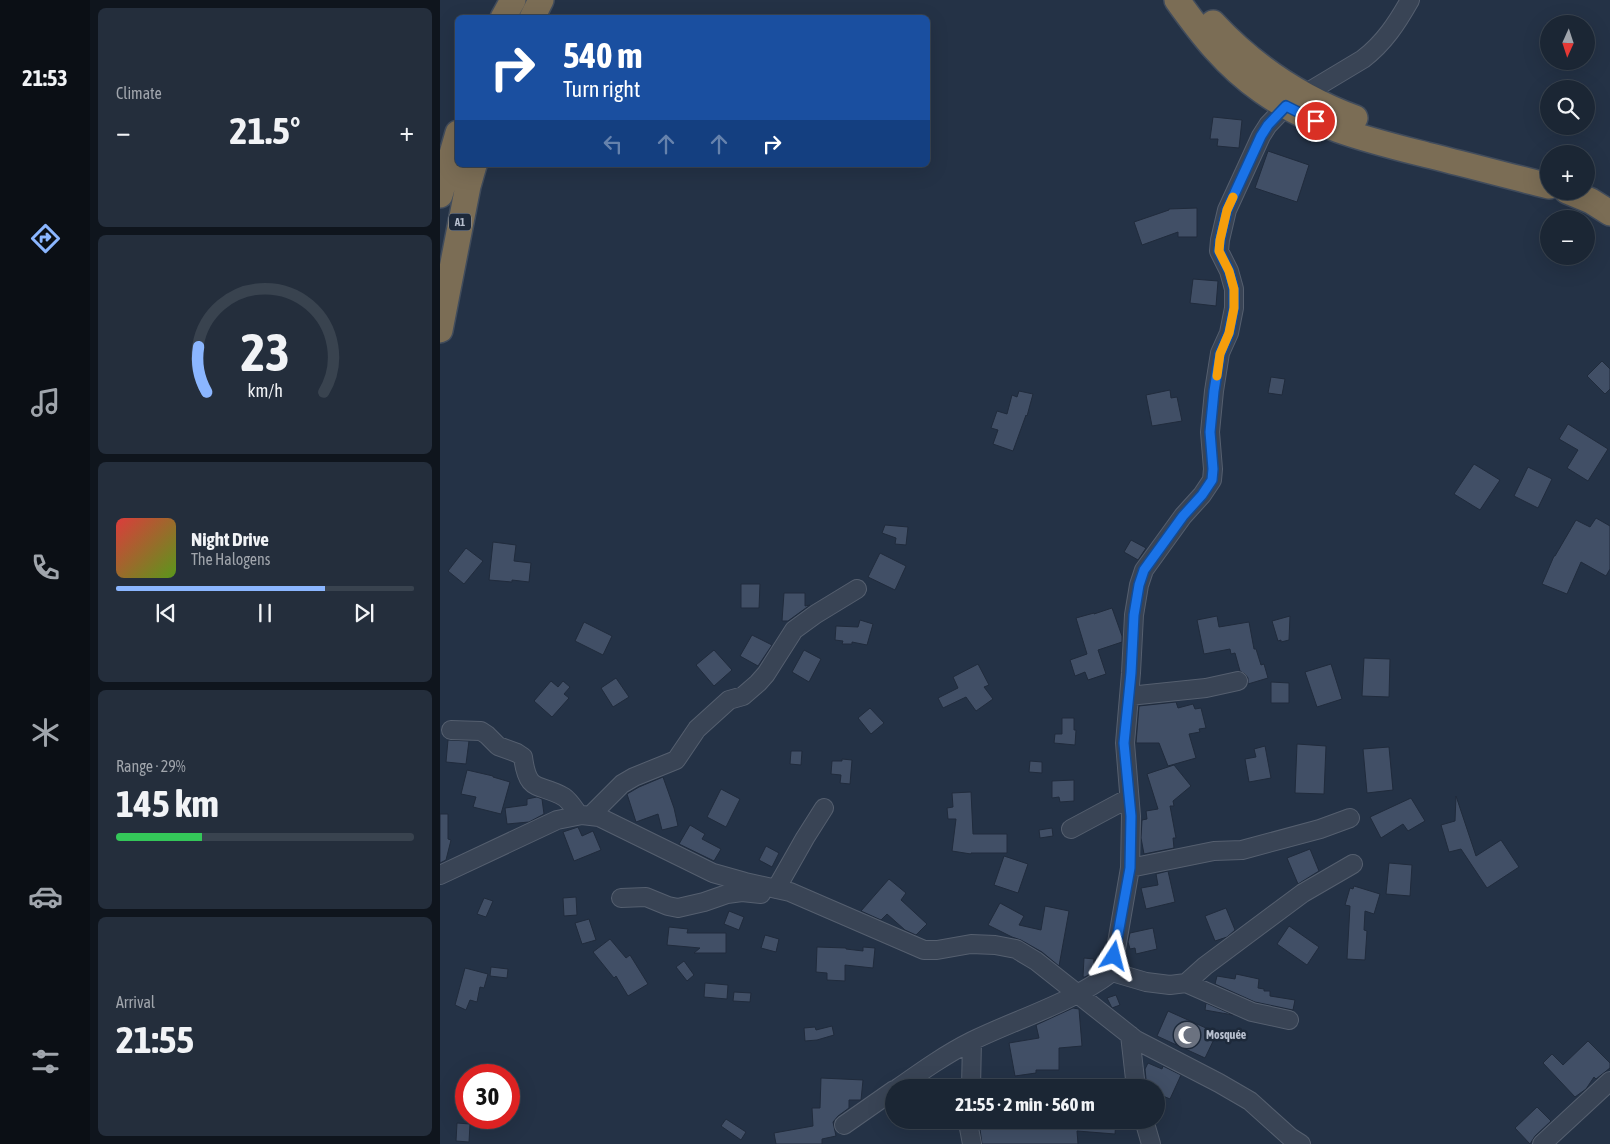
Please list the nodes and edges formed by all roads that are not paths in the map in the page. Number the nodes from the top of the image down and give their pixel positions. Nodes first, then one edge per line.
1 (513, 0) edge
2 (541, 0) edge
3 (1176, 0) edge
4 (1193, 0) edge
5 (1410, 0) edge
6 (505, 15) edge
7 (534, 15) edge
8 (1295, 100) junction
9 (455, 143) edge
10 (473, 167) edge
11 (1540, 172) edge
12 (1540, 184) edge
13 (1595, 192) edge
14 (440, 195) edge
15 (1589, 200) edge
16 (1610, 200) edge
17 (1610, 213) edge
18 (440, 330) edge
19 (857, 588) dead end
20 (1238, 681) dead end
21 (1129, 696) junction
22 (451, 730) dead end
23 (1129, 798) junction
24 (824, 808) dead end
25 (585, 816) junction
26 (1350, 818) dead end
27 (1071, 829) dead end
28 (1354, 864) dead end
29 (1130, 868) junction
30 (442, 876) edge
31 (783, 890) junction
32 (621, 898) dead end
33 (1112, 972) junction
34 (1186, 983) junction
35 (1079, 994) junction
36 (1288, 1020) dead end
37 (1130, 1035) junction
38 (972, 1041) junction
39 (910, 1079) edge
40 (971, 1079) edge
41 (1135, 1079) edge
42 (1607, 1089) edge
43 (885, 1096) edge
44 (844, 1125) dead end
45 (969, 1129) edge
46 (1147, 1129) edge
47 (972, 1144) edge
48 (1151, 1144) edge
49 (1300, 1144) edge
50 (1542, 1144) edge

1 - 6 highway
2 - 7 highway
3 - 8 highway
4 - 8 highway
5 - 8 street
8 - 11 highway
8 - 12 highway
8 - 21 street
9 - 14 highway
10 - 18 highway, A1
13 - 16 highway
15 - 17 highway
19 - 25 street
20 - 21 street
21 - 23 street
22 - 25 street
23 - 27 street
23 - 29 street
24 - 31 street
25 - 30 street
25 - 31 street
26 - 29 street
28 - 34 street
29 - 33 street
31 - 32 street
31 - 35 street
33 - 34 street
33 - 35 street
34 - 36 street
35 - 37 street
35 - 38 street
37 - 41 street
37 - 49 street
38 - 39 street
38 - 40 street
42 - 50 street
43 - 44 street
45 - 47 street
46 - 48 street

